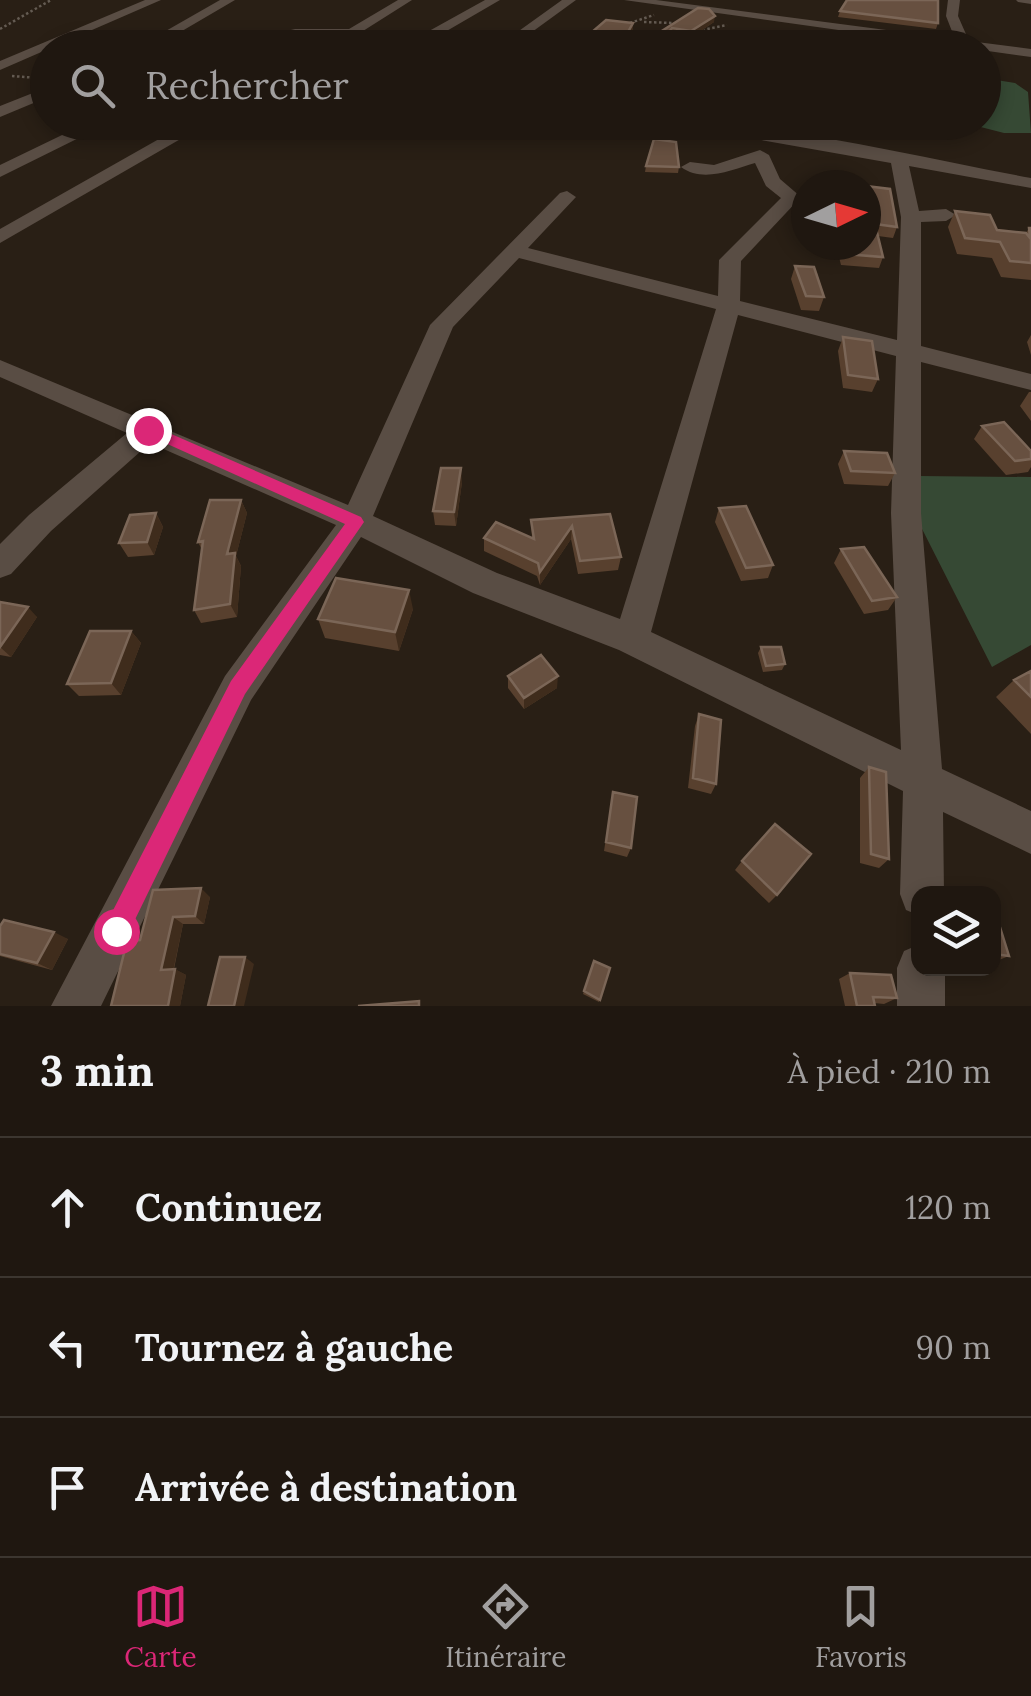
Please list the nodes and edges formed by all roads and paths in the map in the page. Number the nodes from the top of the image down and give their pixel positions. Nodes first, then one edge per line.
1 (51, 0) edge
2 (156, 0) edge
3 (229, 0) edge
4 (406, 0) edge
5 (494, 0) edge
6 (570, 0) edge
7 (630, 0) edge
8 (954, 0) edge
9 (1022, 0) edge
10 (1031, 1) edge
11 (658, 2) edge
12 (733, 15) junction
13 (634, 22) junction
14 (682, 25) edge
15 (615, 26) edge
16 (0, 29) edge
17 (89, 30) edge
18 (175, 30) edge
19 (352, 30) edge
20 (440, 30) edge
21 (527, 30) edge
22 (704, 30) edge
23 (879, 30) edge
24 (955, 30) edge
25 (1001, 49) edge
26 (1031, 53) edge
27 (30, 57) edge
28 (3, 69) edge
29 (30, 78) edge
30 (30, 94) edge
31 (0, 112) edge
32 (65, 140) edge
33 (170, 140) edge
34 (782, 140) edge
35 (840, 140) edge
36 (921, 140) edge
37 (839, 149) junction
38 (760, 155) junction
39 (899, 160) junction
40 (790, 164) dead end
41 (690, 167) dead end
42 (0, 172) edge
43 (1031, 183) edge
44 (566, 196) dead end
45 (946, 215) dead end
46 (910, 218) junction
47 (0, 237) edge
48 (514, 251) junction
49 (729, 305) junction
50 (911, 350) junction
51 (0, 368) edge
52 (1031, 382) edge
53 (148, 430) junction
54 (356, 522) junction
55 (0, 565) edge
56 (630, 639) junction
57 (923, 783) junction
58 (1031, 833) edge
59 (922, 886) edge
60 (922, 976) edge
61 (75, 1006) edge
62 (921, 1006) edge

1 - 16 path
2 - 17 street
3 - 18 street
4 - 19 street
5 - 20 street
6 - 21 street
7 - 11 street
8 - 24 street
9 - 10 street
11 - 12 street
11 - 13 path
12 - 22 path
12 - 23 street
13 - 14 path
13 - 15 path
25 - 26 street
27 - 28 street
28 - 29 path
30 - 31 street
32 - 42 street
33 - 47 street
34 - 37 street
35 - 37 street
36 - 39 street
37 - 39 street
38 - 40 street
38 - 41 street
38 - 49 street
39 - 43 street
39 - 46 street
44 - 48 street
45 - 46 street
46 - 50 street
48 - 49 street
48 - 54 street
49 - 50 street
49 - 56 street
50 - 52 street
50 - 57 street
51 - 53 street
53 - 54 street
53 - 55 street
54 - 56 street
54 - 61 street
56 - 57 street
57 - 58 street
57 - 59 street
60 - 62 street

